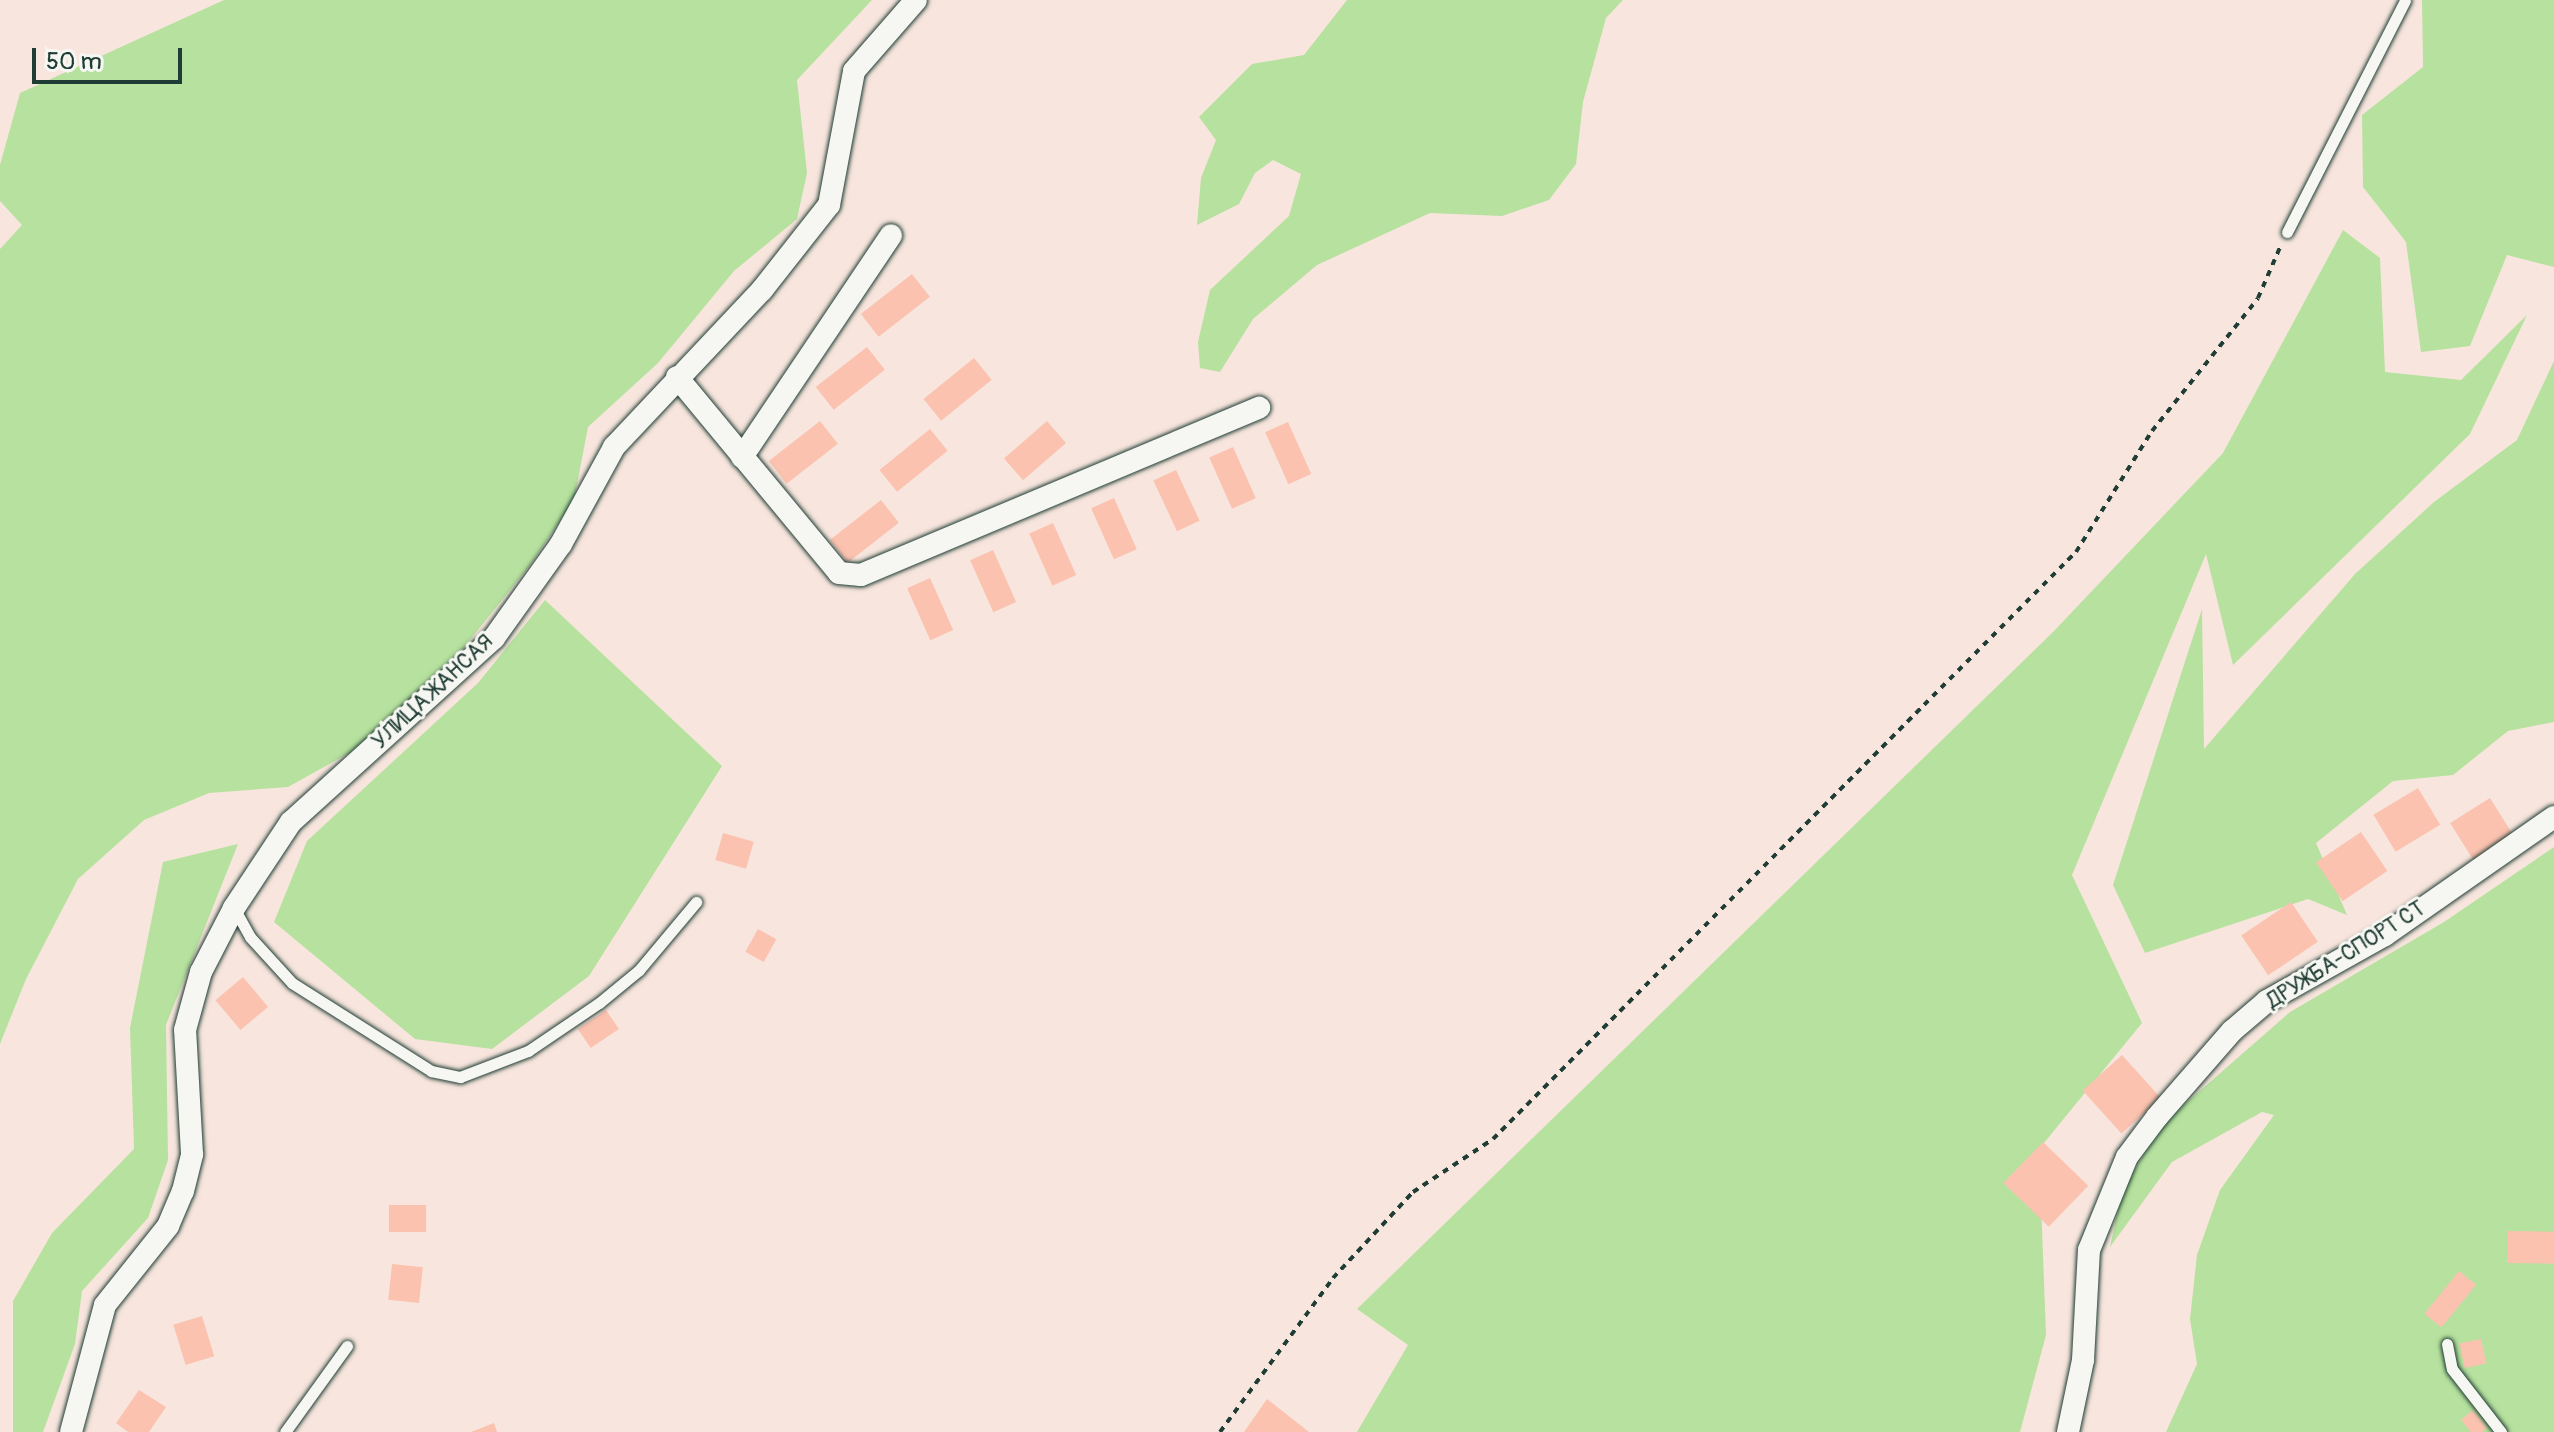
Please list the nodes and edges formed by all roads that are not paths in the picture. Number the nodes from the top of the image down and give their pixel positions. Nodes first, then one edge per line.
1 (916, 0) edge
2 (2405, 0) edge
3 (2287, 232) road end
4 (891, 235) dead end
5 (677, 377) junction
6 (1259, 408) dead end
7 (742, 457) junction
8 (2554, 817) edge
9 (696, 902) dead end
10 (234, 908) junction
11 (2447, 1344) dead end
12 (347, 1346) dead end
13 (71, 1432) edge
14 (285, 1432) edge
15 (2068, 1432) edge
16 (2501, 1432) edge

1 - 5 street, УЛИЦА ЖАНСАЯ
2 - 3 lane
4 - 7 street
5 - 7 street
5 - 10 street, УЛИЦА ЖАНСАЯ
6 - 7 street
8 - 15 street, ДРУЖБА-СПОРТ СТ
9 - 10 lane
10 - 13 street, УЛИЦА ЖАНСАЯ
11 - 16 lane
12 - 14 lane

